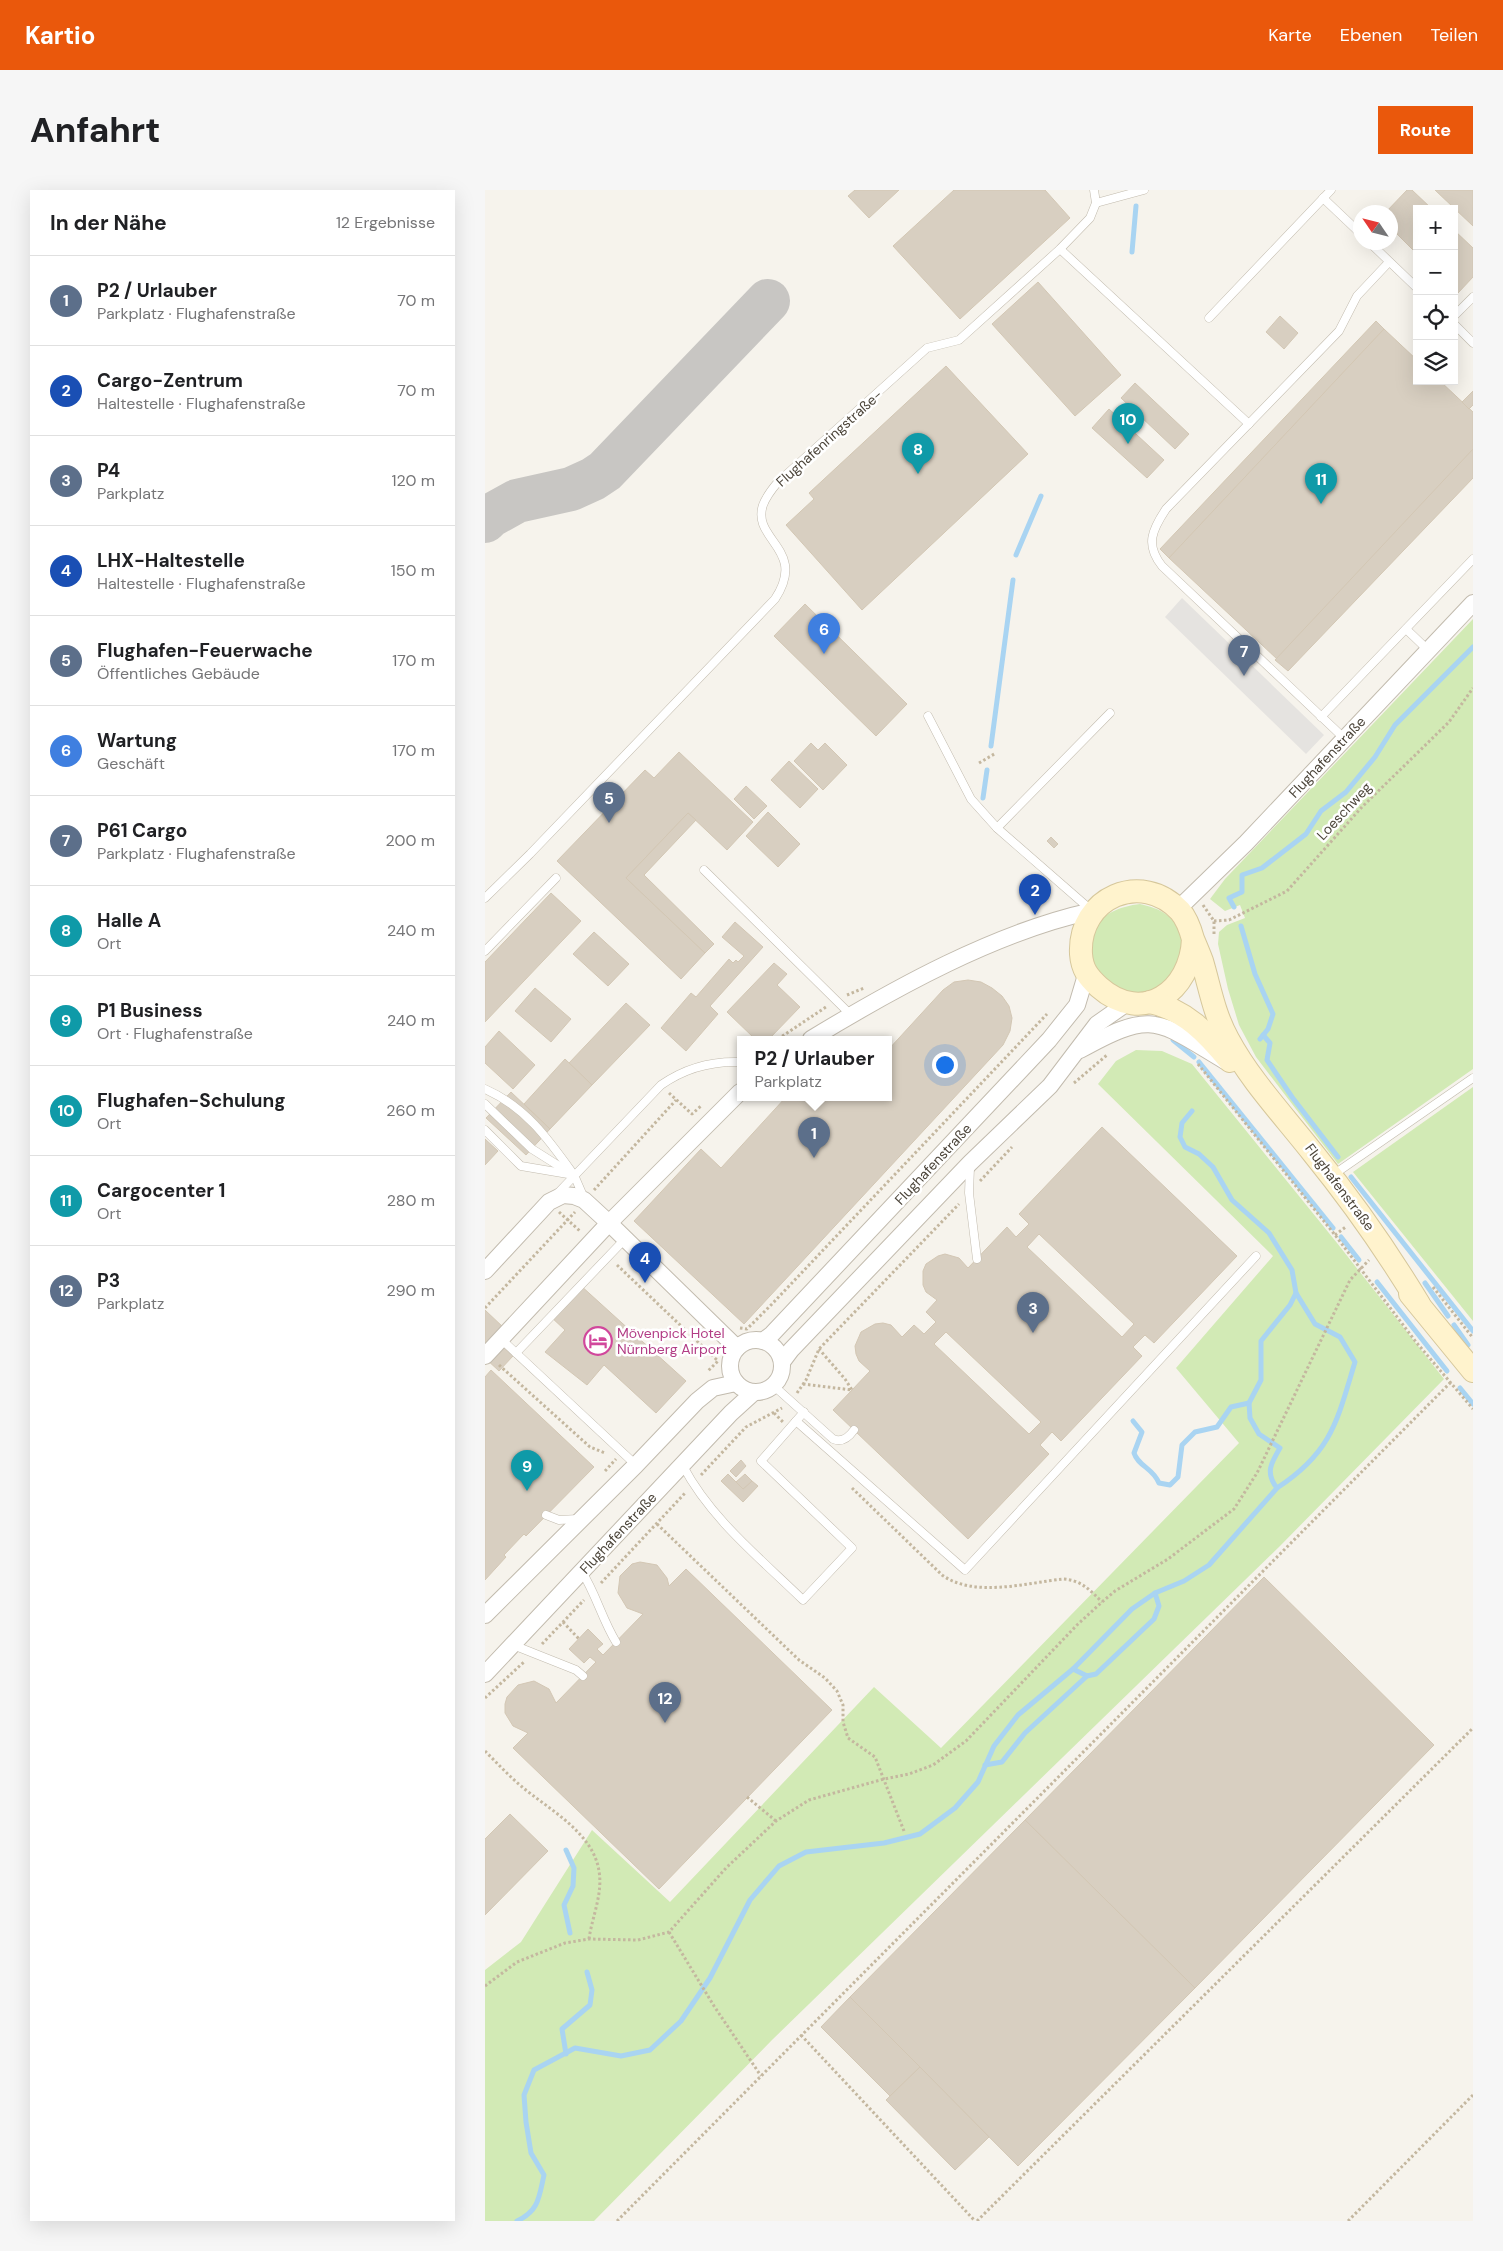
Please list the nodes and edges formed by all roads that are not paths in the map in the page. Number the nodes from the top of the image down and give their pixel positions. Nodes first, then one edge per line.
1 (1094, 190) edge
2 (1144, 190) edge
3 (1331, 190) edge
4 (1323, 198) junction
5 (1096, 203) junction
6 (1353, 226) edge
7 (1060, 249) junction
8 (1377, 250) edge
9 (1389, 262) junction
10 (1413, 284) edge
11 (1473, 297) edge
12 (1458, 312) edge
13 (1209, 318) dead end
14 (1458, 328) edge
15 (1473, 343) edge
16 (1249, 424) junction
17 (1473, 559) edge
18 (1473, 603) edge
19 (1406, 629) junction
20 (1428, 650) junction
21 (1110, 713) dead end
22 (928, 716) dead end
23 (1321, 717) junction
24 (1345, 739) junction
25 (997, 828) junction
26 (704, 870) dead end
27 (556, 878) dead end
28 (485, 898) edge
29 (1186, 902) junction
30 (1093, 911) junction
31 (1203, 940) junction
32 (485, 951) edge
33 (1086, 975) junction
34 (1127, 1002) junction
35 (1151, 1002) junction
36 (851, 1015) junction
37 (816, 1036) edge
38 (1073, 1053) junction
39 (737, 1062) edge
40 (1233, 1066) junction
41 (1473, 1078) edge
42 (485, 1089) edge
43 (737, 1095) edge
44 (485, 1104) edge
45 (485, 1130) edge
46 (970, 1163) junction
47 (574, 1176) junction
48 (1332, 1176) junction
49 (585, 1200) junction
50 (549, 1202) junction
51 (609, 1223) junction
52 (625, 1239) junction
53 (1256, 1256) dead end
54 (977, 1259) dead end
55 (485, 1271) edge
56 (1419, 1304) junction
57 (763, 1341) junction
58 (493, 1348) edge
59 (737, 1348) junction
60 (516, 1353) junction
61 (783, 1362) junction
62 (1473, 1371) edge
63 (736, 1383) junction
64 (774, 1386) junction
65 (753, 1393) junction
66 (804, 1412) junction
67 (796, 1421) junction
68 (854, 1430) dead end
69 (683, 1466) junction
70 (632, 1470) junction
71 (546, 1515) dead end
72 (580, 1519) junction
73 (582, 1572) junction
74 (485, 1615) edge
75 (615, 1642) dead end
76 (513, 1645) junction
77 (485, 1674) edge
78 (583, 1676) dead end

1 - 5 lane
2 - 5 lane
3 - 4 lane
4 - 6 lane
4 - 13 lane
5 - 7 lane, Flughafenringstraße-
7 - 16 lane
7 - 28 lane, Flughafenringstraße-
8 - 9 lane
9 - 10 lane
9 - 16 lane
11 - 12 lane
14 - 15 lane
16 - 23 lane
17 - 19 lane
18 - 20 street, Flughafenstraße
19 - 20 lane
19 - 23 lane
20 - 24 street, Flughafenstraße
21 - 25 lane
22 - 25 lane
23 - 24 lane
24 - 29 street, Flughafenstraße
25 - 30 lane
26 - 36 lane
27 - 32 lane
29 - 30 main road, Flughafenstraße
29 - 31 main road, Flughafenstraße
30 - 33 main road, Flughafenstraße
30 - 36 street, Flughafenstraße
31 - 35 main road
31 - 48 main road, Flughafenstraße
33 - 34 main road, Flughafenstraße
33 - 57 street, Flughafenstraße
34 - 35 main road, Flughafenstraße
34 - 38 street, Flughafenstraße
35 - 40 main road, Flughafenstraße
36 - 37 street, Flughafenstraße
38 - 40 street, Flughafenstraße
38 - 46 street, Flughafenstraße
39 - 47 lane
40 - 56 main road, Flughafenstraße
41 - 48 lane
42 - 47 lane
43 - 51 street
44 - 47 lane
45 - 47 lane
46 - 54 lane
46 - 61 street, Flughafenstraße
47 - 49 lane
47 - 50 lane
48 - 56 main road, Flughafenstraße
49 - 50 street
49 - 51 street
50 - 55 street
51 - 52 street
51 - 58 street
52 - 59 street
52 - 60 lane
53 - 67 lane
56 - 62 main road, Flughafenstraße
57 - 59 street, Flughafenstraße
57 - 61 street
58 - 60 lane
59 - 63 street
60 - 70 lane
61 - 64 street, Flughafenstraße
63 - 65 street
63 - 70 street
64 - 65 street, Flughafenstraße
64 - 66 lane
65 - 69 street, Flughafenstraße
66 - 67 lane
66 - 68 lane
67 - 69 lane
69 - 73 street, Flughafenstraße
70 - 72 street
71 - 72 lane
72 - 74 street
73 - 75 lane
73 - 76 street, Flughafenstraße
76 - 77 street, Flughafenstraße
76 - 78 lane

